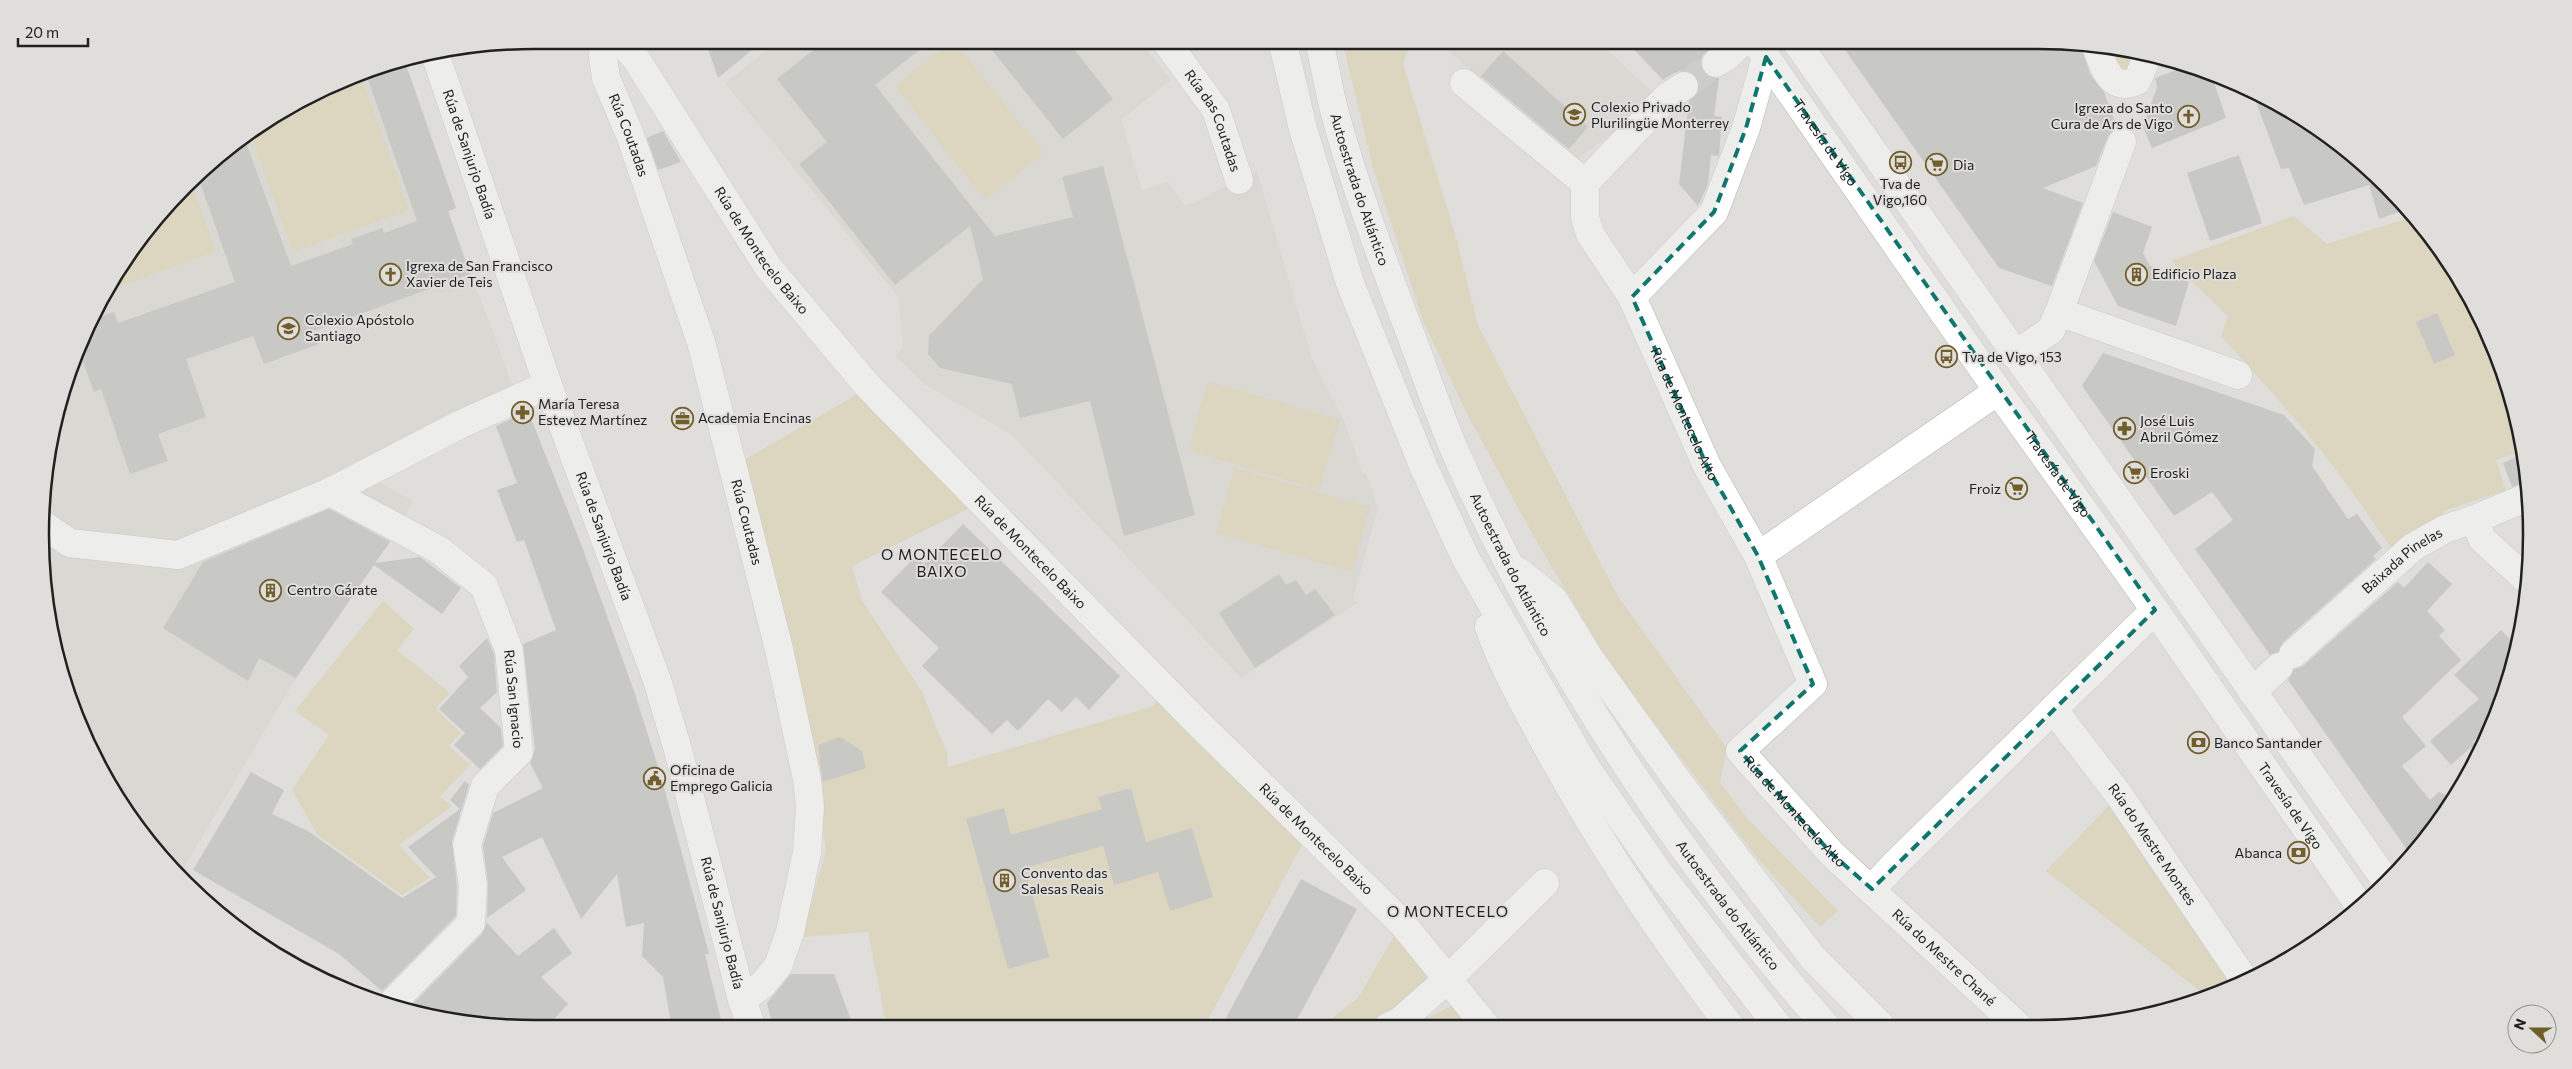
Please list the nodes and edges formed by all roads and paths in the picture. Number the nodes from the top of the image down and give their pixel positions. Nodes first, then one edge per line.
1 (605, 49) edge
2 (628, 49) edge
3 (1172, 49) edge
4 (1284, 49) edge
5 (1321, 49) edge
6 (1734, 49) edge
7 (1760, 49) edge
8 (1761, 49) edge
9 (1801, 49) edge
10 (2100, 53) edge
11 (437, 59) edge
12 (2146, 61) edge
13 (1716, 63) tunnel mouth
14 (1464, 83) dead end
15 (1684, 86) tunnel mouth
16 (2122, 142) dead end
17 (1239, 180) dead end
18 (1585, 183) junction
19 (1632, 297) junction
20 (2059, 312) junction
21 (2015, 354) junction
22 (2238, 375) dead end
23 (548, 385) junction
24 (1998, 391) junction
25 (330, 492) junction
26 (2522, 499) edge
27 (2475, 519) junction
28 (49, 529) edge
29 (1758, 556) junction
30 (1466, 559) junction
31 (1510, 564) junction
32 (2521, 575) edge
33 (2155, 610) junction
34 (2252, 692) junction
35 (2053, 709) junction
36 (2383, 876) edge
37 (1545, 884) dead end
38 (1872, 889) junction
39 (2356, 901) edge
40 (2241, 975) edge
41 (1448, 979) junction
42 (395, 1000) edge
43 (742, 1000) junction
44 (749, 1020) edge
45 (1401, 1020) edge
46 (1481, 1020) edge
47 (1726, 1020) edge
48 (1773, 1020) edge
49 (1820, 1020) edge
50 (1875, 1020) edge
51 (2013, 1020) edge

1 - 43 main road, Rúa Coutadas
2 - 41 main road, Rúa de Montecelo Baixo
3 - 17 main road, Rúa das Coutadas
4 - 30 main road
5 - 31 main road, Autoestrada do Atlántico
6 - 13 main road
7 - 19 main road
8 - 24 main road, Travesía de Vigo
9 - 21 main road
10 - 12 main road
11 - 23 main road, Rúa de Sanjurjo Badía
14 - 18 main road
15 - 18 main road
16 - 20 main road
18 - 19 main road, Rúa de Montecelo Alto
19 - 29 main road, Rúa de Montecelo Alto
20 - 21 main road
20 - 22 main road
21 - 34 main road
23 - 25 main road
23 - 43 main road, Rúa de Sanjurjo Badía
24 - 29 main road
24 - 33 main road, Travesía de Vigo
25 - 28 main road
25 - 42 main road, Rúa San Ignacio
26 - 27 main road, Baixada Pinelas
27 - 32 main road
27 - 34 main road, Baixada Pinelas
29 - 38 main road, Rúa de Montecelo Alto
30 - 47 main road
30 - 48 main road
31 - 49 main road, Autoestrada do Atlántico
31 - 50 main road
33 - 35 main road
33 - 39 main road, Travesía de Vigo
34 - 36 main road
35 - 38 main road
35 - 40 main road, Rúa do Mestre Montes
37 - 41 main road
38 - 51 main road, Rúa do Mestre Chané
41 - 45 main road
41 - 46 main road, Rúa de Montecelo Baixo
43 - 44 main road, Rúa de Sanjurjo Badía

